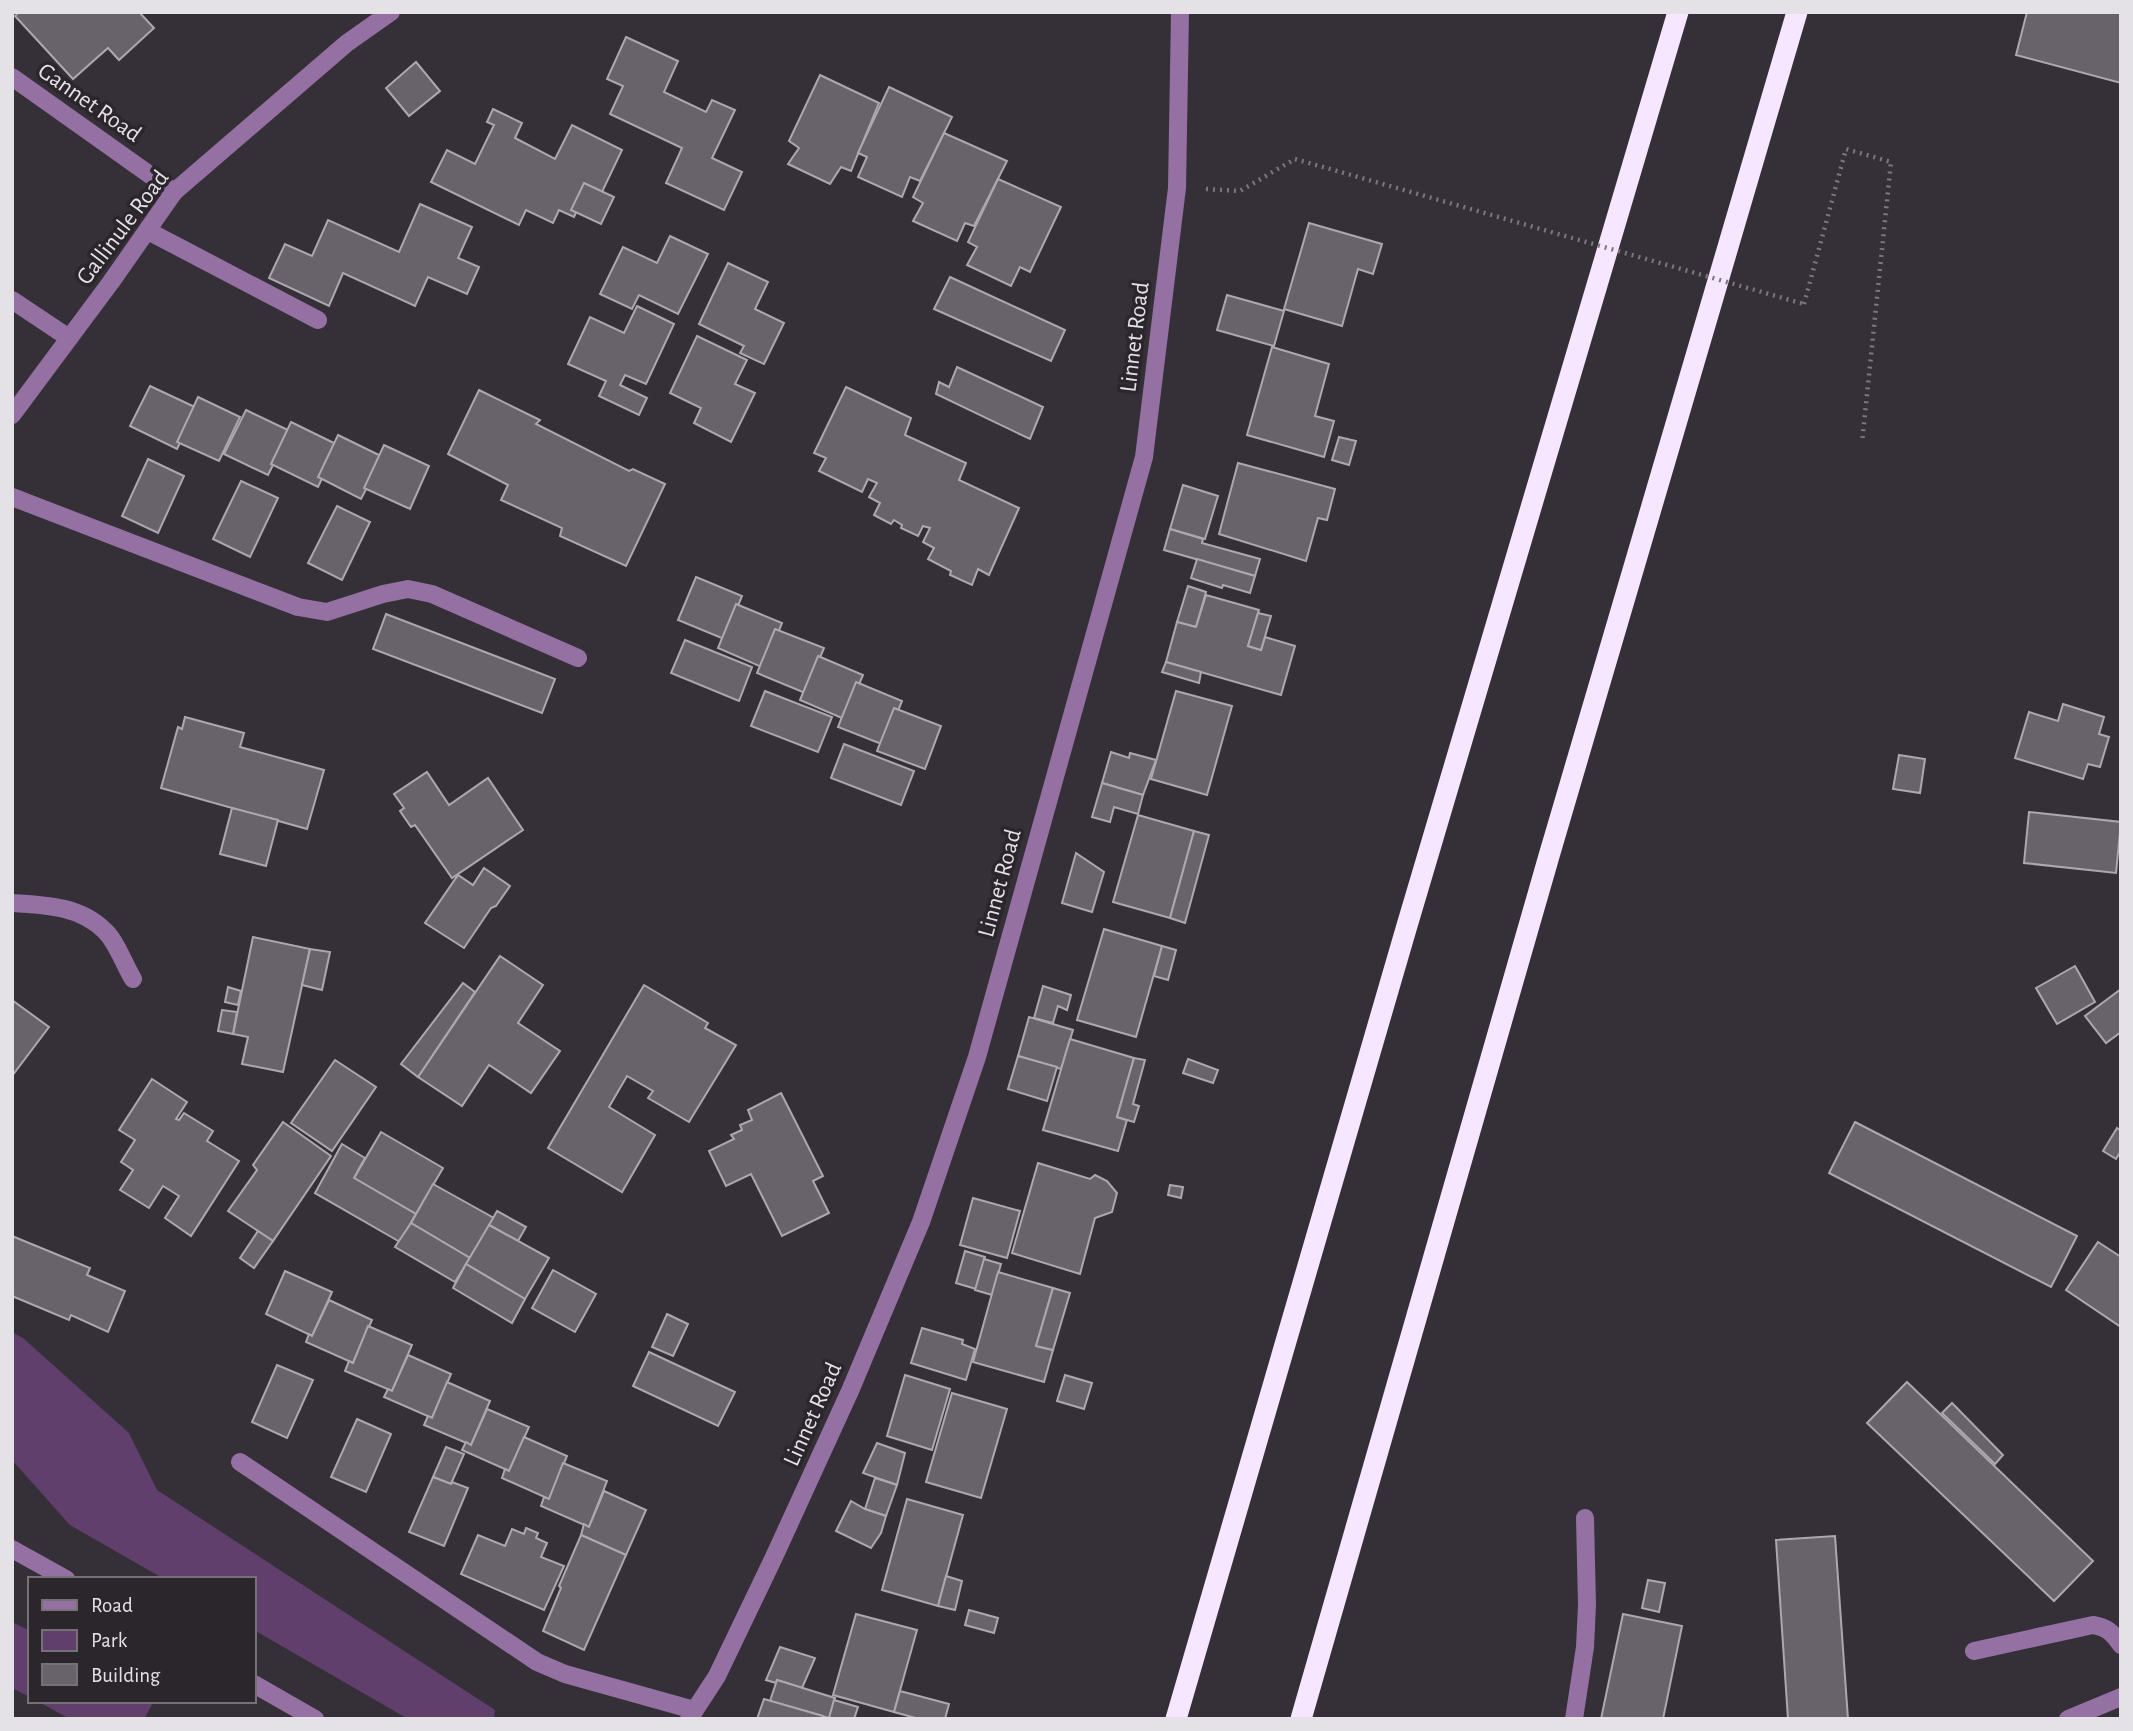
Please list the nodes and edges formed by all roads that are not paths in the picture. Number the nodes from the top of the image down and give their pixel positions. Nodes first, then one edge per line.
1 (391, 12) edge
2 (1180, 12) edge
3 (1678, 12) edge
4 (1797, 12) edge
5 (12, 77) edge
6 (174, 192) junction
7 (148, 230) junction
8 (12, 300) edge
9 (318, 320) dead end
10 (69, 338) junction
11 (12, 415) edge
12 (12, 497) edge
13 (578, 657) dead end
14 (12, 903) edge
15 (133, 979) dead end
16 (240, 1462) dead end
17 (1585, 1518) dead end
18 (12, 1549) edge
19 (62, 1577) edge
20 (2121, 1645) edge
21 (1974, 1651) dead end
22 (256, 1685) edge
23 (2118, 1703) edge
24 (692, 1714) edge
25 (315, 1719) edge
26 (1176, 1719) edge
27 (1301, 1719) edge
28 (1574, 1719) edge
29 (2068, 1719) edge

1 - 6 street, Gallinule Road
2 - 24 street, Linnet Road
3 - 26 highway
4 - 27 highway
5 - 6 street, Gannet Road
6 - 7 street, Gallinule Road
7 - 9 street
7 - 10 street, Gallinule Road
8 - 10 street
10 - 11 street, Gallinule Road
12 - 13 street
14 - 15 street
16 - 24 street
17 - 28 street
18 - 19 street
20 - 21 street
22 - 25 street
23 - 29 street

